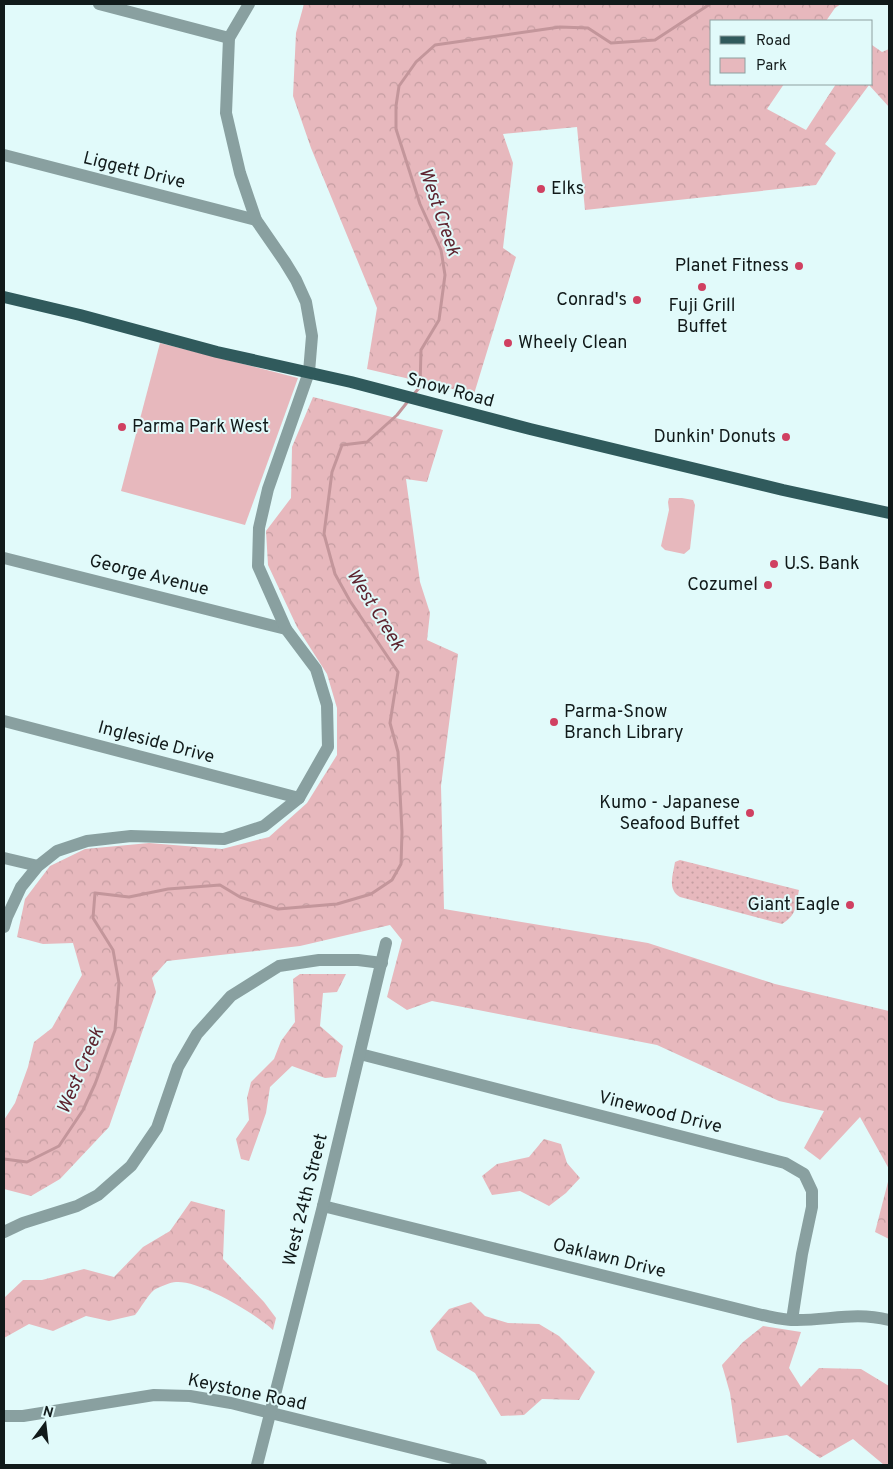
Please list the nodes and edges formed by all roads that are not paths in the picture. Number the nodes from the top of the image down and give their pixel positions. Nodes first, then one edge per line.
1 (99, 4) edge
2 (249, 4) edge
3 (229, 38) junction
4 (4, 155) edge
5 (256, 220) junction
6 (4, 297) edge
7 (309, 372) junction
8 (889, 513) edge
9 (4, 558) edge
10 (286, 629) junction
11 (4, 721) edge
12 (299, 798) junction
13 (4, 858) edge
14 (38, 866) junction
15 (4, 927) edge
16 (386, 943) dead end
17 (382, 963) junction
18 (360, 1054) junction
19 (323, 1206) junction
20 (4, 1232) edge
21 (792, 1320) junction
22 (889, 1320) edge
23 (270, 1413) junction
24 (4, 1416) edge
25 (257, 1465) edge
26 (481, 1465) edge

1 - 3 street
2 - 3 street
3 - 5 street
4 - 5 street, Liggett Drive
5 - 7 street
6 - 7 main road, Snow Road
7 - 8 main road, Snow Road
7 - 10 street
9 - 10 street, George Avenue
10 - 12 street
11 - 12 street, Ingleside Drive
12 - 14 street
13 - 14 street
14 - 15 street
16 - 17 street, West 24th Street
17 - 18 street, West 24th Street
17 - 20 street
18 - 19 street, West 24th Street
18 - 21 street, Vinewood Drive
19 - 21 street, Oaklawn Drive
19 - 23 street, West 24th Street
21 - 22 street, Oaklawn Drive
23 - 24 street, Keystone Road
23 - 25 street, West 24th Street
23 - 26 street, Keystone Road

